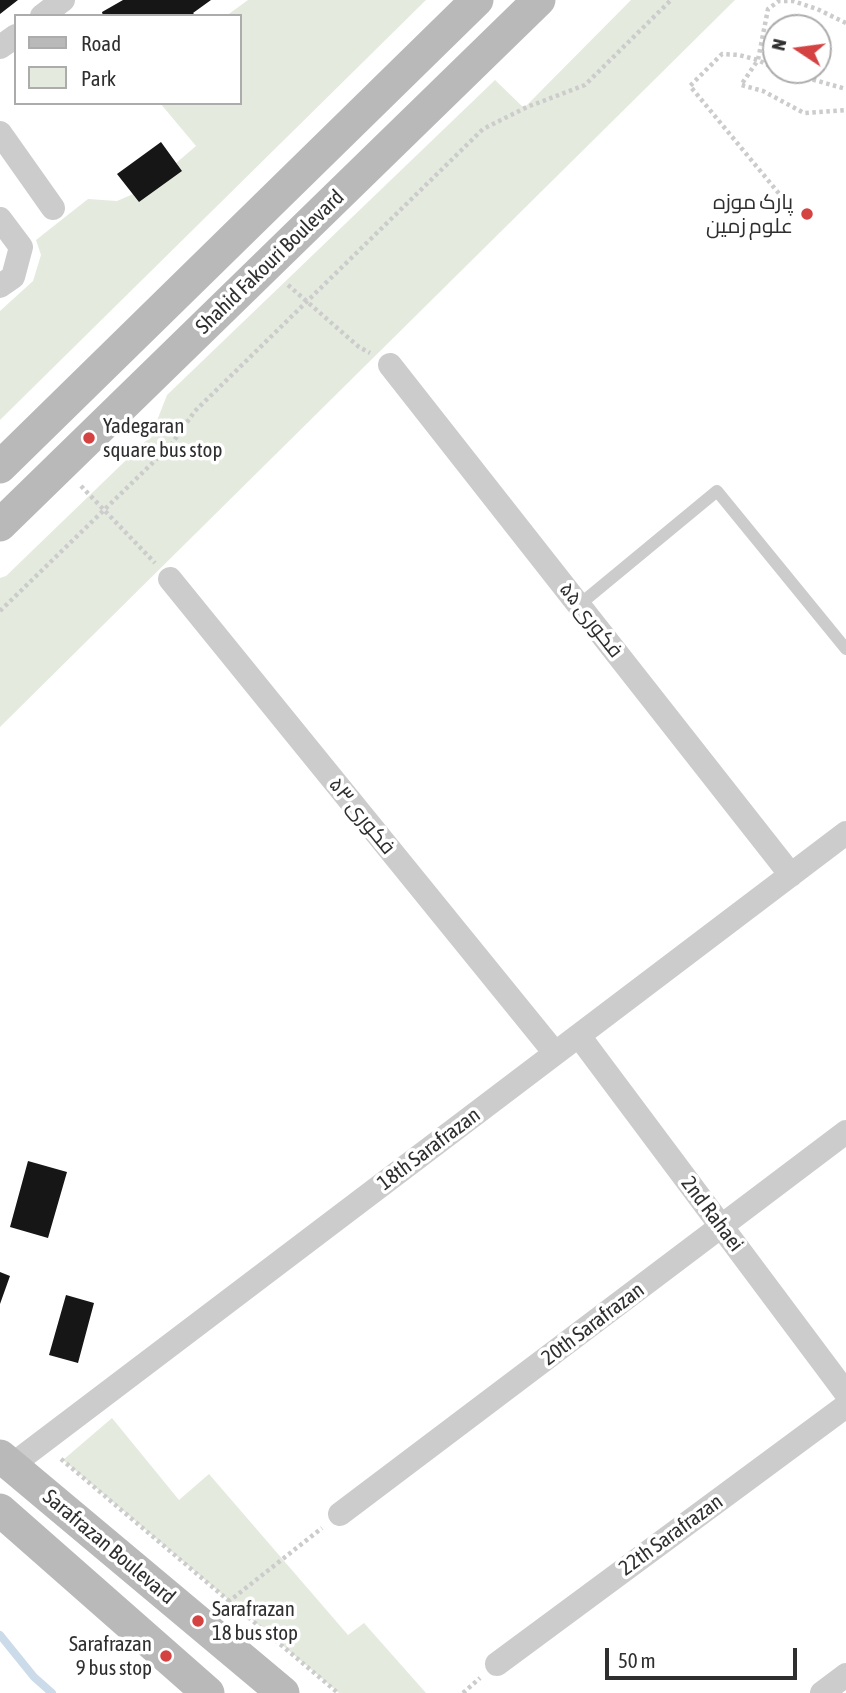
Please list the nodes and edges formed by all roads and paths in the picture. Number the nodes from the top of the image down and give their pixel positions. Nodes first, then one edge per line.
1 (63, 0) edge
2 (477, 0) edge
3 (540, 0) edge
4 (671, 0) edge
5 (45, 14) edge
6 (846, 23) edge
7 (758, 60) junction
8 (762, 62) edge
9 (829, 84) edge
10 (846, 89) edge
11 (846, 110) edge
12 (0, 133) edge
13 (786, 202) dead end
14 (54, 208) dead end
15 (0, 219) edge
16 (266, 266) junction
17 (6, 281) edge
18 (307, 301) junction
19 (390, 365) joint
20 (61, 465) junction
21 (0, 467) edge
22 (104, 510) junction
23 (0, 524) edge
24 (170, 579) joint
25 (579, 605) junction
26 (0, 611) edge
27 (846, 649) edge
28 (846, 833) edge
29 (791, 875) junction
30 (579, 1035) junction
31 (555, 1053) junction
32 (846, 1132) edge
33 (722, 1227) junction
34 (846, 1393) edge
35 (846, 1406) edge
36 (41, 1442) junction
37 (6, 1460) edge
38 (0, 1510) edge
39 (340, 1514) joint
40 (228, 1602) junction
41 (497, 1664) dead end
42 (846, 1675) edge
43 (208, 1693) edge
44 (283, 1693) edge
45 (338, 1693) edge
46 (822, 1693) edge

1 - 5 street
2 - 21 main road, Shahid Fakouri Boulevard
3 - 16 main road, Shahid Fakouri Boulevard
4 - 18 path
6 - 7 path
7 - 8 path
7 - 11 path
7 - 13 path
9 - 10 path
12 - 14 street
15 - 17 street
16 - 18 path
16 - 20 main road, Shahid Fakouri Boulevard
18 - 19 path
18 - 22 path
19 - 25 street, فکوری ۵۵
20 - 22 path
20 - 23 main road, Shahid Fakouri Boulevard
22 - 24 path
22 - 26 path
24 - 31 street, فکوری ۵۳
25 - 27 lane
25 - 29 street, فکوری ۵۵
28 - 29 street, 18th Sarafrazan
29 - 30 street, 18th Sarafrazan
30 - 31 street, 18th Sarafrazan
30 - 33 street, 2nd Rahaei
31 - 36 street, 18th Sarafrazan
32 - 33 street, 20th Sarafrazan
33 - 34 street, 2nd Rahaei
33 - 39 street, 20th Sarafrazan
35 - 41 street, 22th Sarafrazan
36 - 37 street, 18th Sarafrazan
36 - 40 path
37 - 44 main road, Sarafrazan Boulevard
38 - 43 main road, Sarafrazan Boulevard
39 - 40 path
40 - 45 path
42 - 46 street

